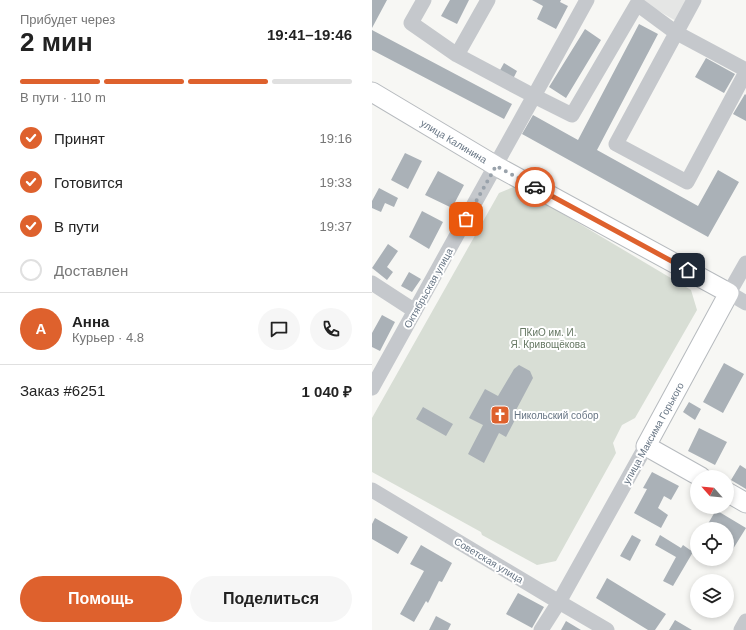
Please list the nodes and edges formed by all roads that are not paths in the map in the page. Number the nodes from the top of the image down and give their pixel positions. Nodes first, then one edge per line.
1 (424, 0) edge
2 (488, 0) edge
3 (588, 0) edge
4 (694, 0) edge
5 (633, 2) edge
6 (675, 32) junction
7 (457, 55) junction
8 (746, 71) edge
9 (372, 92) edge
10 (534, 96) junction
11 (496, 166) junction
12 (746, 263) edge
13 (372, 284) edge
14 (729, 293) junction
15 (746, 303) edge
16 (415, 311) junction
17 (372, 388) edge
18 (646, 446) junction
19 (690, 471) edge
20 (372, 490) edge
21 (734, 496) edge
22 (746, 503) edge
23 (559, 602) junction
24 (746, 621) edge
25 (541, 630) edge
26 (607, 630) edge
27 (741, 630) edge

1 - 7 street
2 - 7 street
3 - 10 street, Октябрьская улица
4 - 6 street
5 - 6 street
5 - 10 street
6 - 8 street
6 - 8 street
7 - 10 street
9 - 11 main road, улица Калинина
10 - 11 street, Октябрьская улица
11 - 14 main road, улица Калинина
11 - 16 street, Октябрьская улица
12 - 14 street, улица Максима Горького
13 - 16 street
14 - 15 street, улица Калинина
14 - 18 main road, улица Максима Горького
16 - 17 street, Октябрьская улица
18 - 19 main road
18 - 23 street, улица Максима Горького
20 - 23 street, Советская улица
21 - 22 main road
23 - 25 street, улица Максима Горького
23 - 26 street, Советская улица
24 - 27 street

